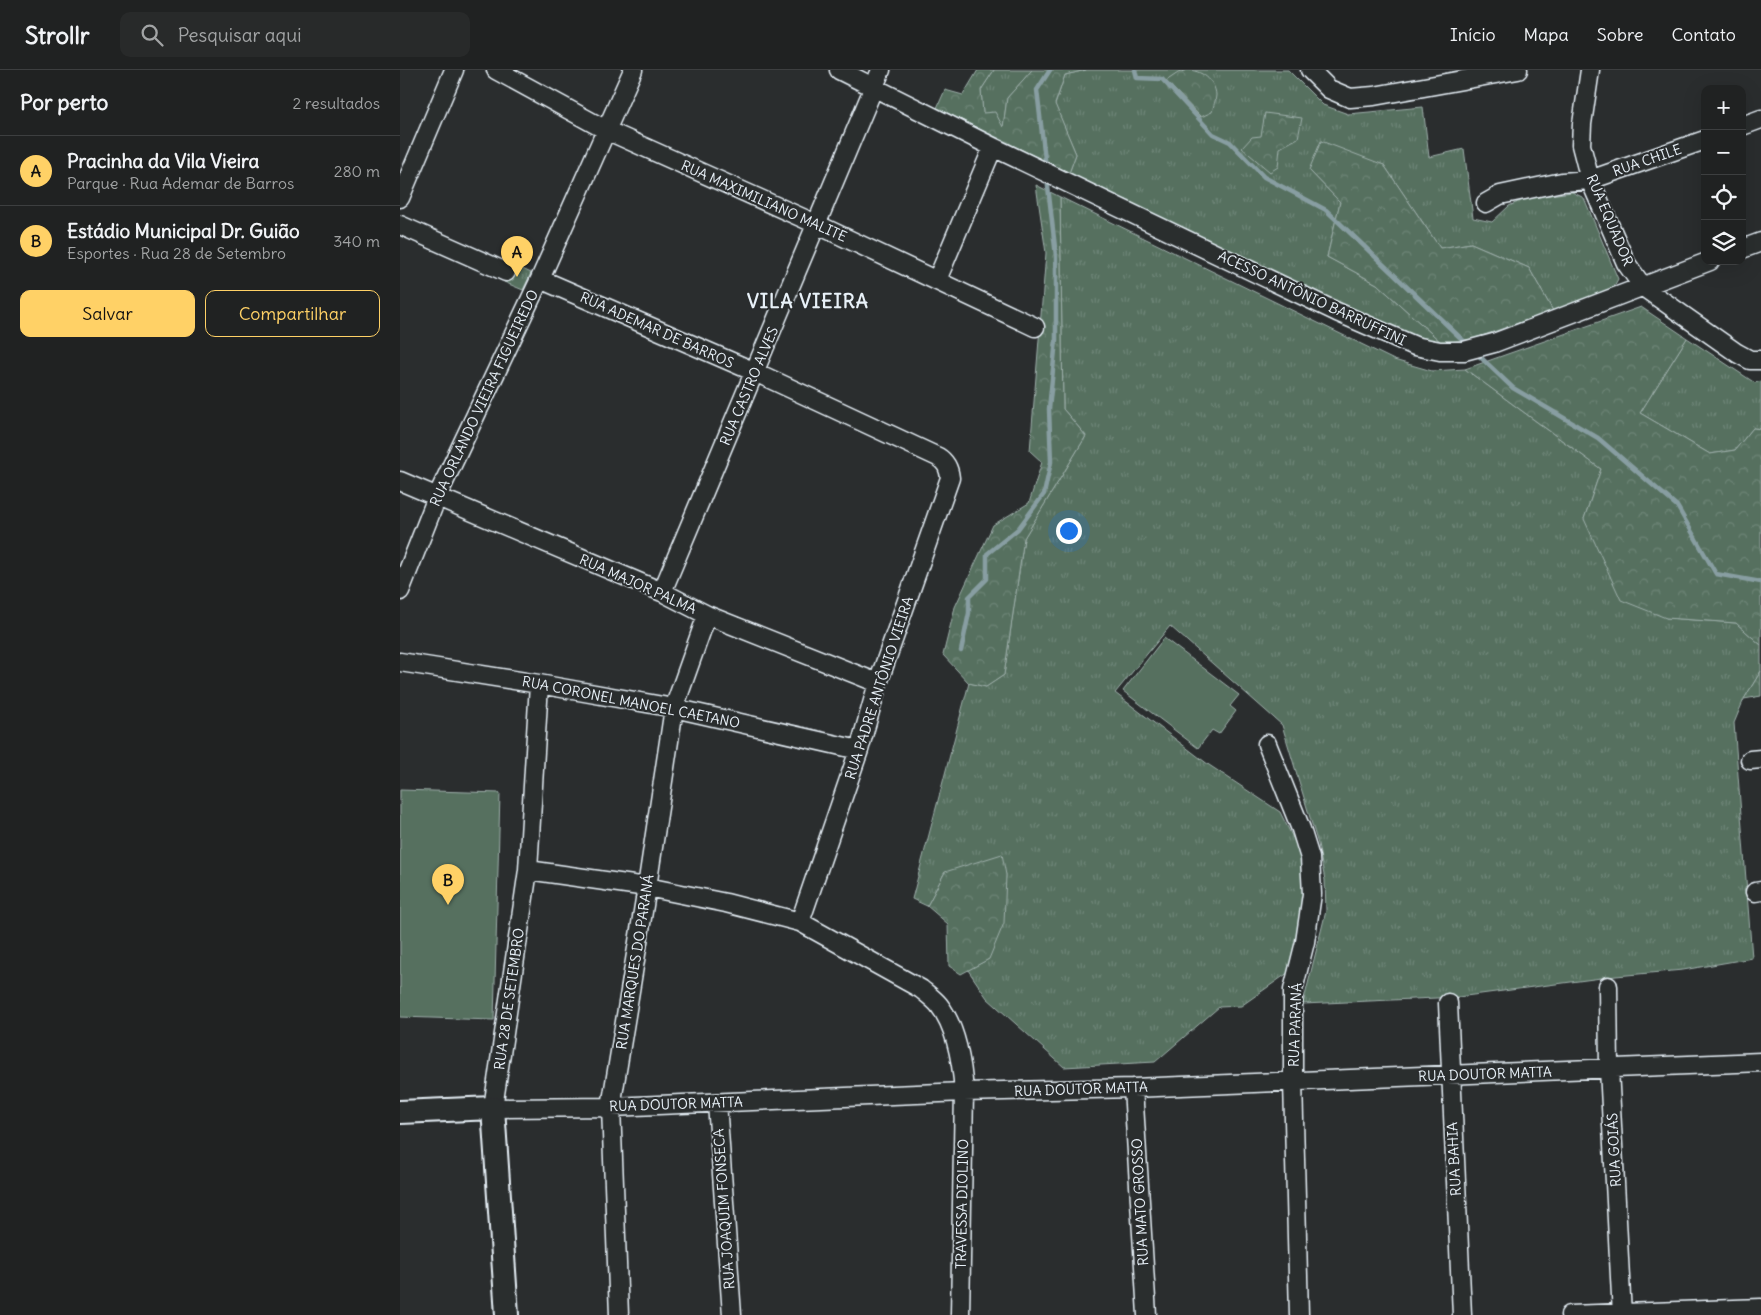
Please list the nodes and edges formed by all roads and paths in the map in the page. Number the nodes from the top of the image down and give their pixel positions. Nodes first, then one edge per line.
1 (454, 70) edge
2 (496, 70) edge
3 (633, 70) edge
4 (839, 70) edge
5 (881, 70) edge
6 (1310, 70) edge
7 (1518, 70) edge
8 (1590, 70) edge
9 (874, 87) junction
10 (1761, 119) edge
11 (1746, 125) edge
12 (606, 130) junction
13 (1701, 141) edge
14 (993, 147) junction
15 (1590, 180) junction
16 (400, 198) edge
17 (1486, 203) dead end
18 (816, 224) junction
19 (400, 225) edge
20 (1761, 242) edge
21 (1746, 248) edge
22 (1701, 264) edge
23 (506, 272) dead end
24 (540, 279) junction
25 (937, 280) junction
26 (1643, 287) junction
27 (1035, 327) dead end
28 (1761, 360) edge
29 (755, 372) junction
30 (938, 457) joint
31 (400, 481) edge
32 (437, 497) junction
33 (400, 592) edge
34 (662, 592) junction
35 (707, 615) junction
36 (400, 662) edge
37 (878, 683) junction
38 (539, 684) junction
39 (674, 708) junction
40 (1267, 744) dead end
41 (859, 750) junction
42 (528, 870) junction
43 (647, 887) junction
44 (800, 922) junction
45 (1608, 986) dead end
46 (1448, 1004) dead end
47 (1761, 1062) edge
48 (1609, 1068) junction
49 (1451, 1075) junction
50 (1292, 1081) junction
51 (1134, 1088) junction
52 (964, 1092) junction
53 (716, 1103) junction
54 (611, 1107) junction
55 (493, 1108) junction
56 (400, 1112) edge
57 (1761, 1308) edge
58 (1622, 1314) edge
59 (507, 1315) edge
60 (619, 1315) edge
61 (732, 1315) edge
62 (960, 1315) edge
63 (1147, 1315) edge
64 (1299, 1315) edge
65 (1462, 1315) edge
66 (1570, 1315) edge

1 - 16 street
2 - 12 street, RUA MAXIMILIANO MALITE
3 - 12 street, RUA ORLANDO VIEIRA FIGUEIREDO
4 - 9 street, ACESSO ANTÔNIO BARRUFFINI
5 - 9 street, RUA CASTRO ALVES
6 - 7 street
8 - 15 street, RUA EQUADOR
9 - 14 street, ACESSO ANTÔNIO BARRUFFINI
9 - 18 street, RUA CASTRO ALVES
10 - 11 street
12 - 18 street, RUA MAXIMILIANO MALITE
12 - 24 street, RUA ORLANDO VIEIRA FIGUEIREDO
13 - 15 street, RUA CHILE
14 - 25 street
14 - 26 street, ACESSO ANTÔNIO BARRUFFINI
15 - 17 street, RUA CHILE
15 - 26 street, RUA EQUADOR
18 - 25 street, RUA MAXIMILIANO MALITE
18 - 29 street, RUA CASTRO ALVES
19 - 23 street
20 - 21 street
22 - 26 street, ACESSO ANTÔNIO BARRUFFINI
24 - 29 street, RUA ADEMAR DE BARROS
24 - 32 street, RUA ORLANDO VIEIRA FIGUEIREDO
25 - 27 street, RUA MAXIMILIANO MALITE
26 - 28 street, RUA EQUADOR
29 - 30 street, RUA ADEMAR DE BARROS
29 - 34 street, RUA CASTRO ALVES
30 - 37 street, RUA PADRE ANTÔNIO VIEIRA
31 - 32 street, RUA MAJOR PALMA
32 - 33 street, RUA ORLANDO VIEIRA FIGUEIREDO
32 - 34 street, RUA MAJOR PALMA
34 - 35 street, RUA MAJOR PALMA
35 - 37 street, RUA MAJOR PALMA
35 - 39 street, RUA MARQUES DO PARANÁ
36 - 38 street, RUA CORONEL MANOEL CAETANO
37 - 41 street, RUA PADRE ANTÔNIO VIEIRA
38 - 39 street, RUA CORONEL MANOEL CAETANO
38 - 42 street, RUA 28 DE SETEMBRO
39 - 41 street, RUA CORONEL MANOEL CAETANO
39 - 43 street, RUA MARQUES DO PARANÁ
40 - 50 street, RUA PARANÁ
41 - 44 street, RUA PADRE ANTÔNIO VIEIRA
42 - 43 street, TRAVESSA DIOLINO
42 - 55 street, RUA 28 DE SETEMBRO
43 - 44 street, TRAVESSA DIOLINO
43 - 54 street, RUA MARQUES DO PARANÁ
44 - 52 street, TRAVESSA DIOLINO
45 - 48 street, RUA GOIÁS
46 - 49 street, RUA BAHIA
47 - 48 street, RUA DOUTOR MATTA
48 - 49 street, RUA DOUTOR MATTA
48 - 58 street, RUA GOIÁS
49 - 50 street, RUA DOUTOR MATTA
49 - 65 street, RUA BAHIA
50 - 51 street, RUA DOUTOR MATTA
50 - 64 street, RUA PARANÁ
51 - 52 street, RUA DOUTOR MATTA
51 - 63 street, RUA MATO GROSSO
52 - 53 street, RUA DOUTOR MATTA
52 - 62 street, TRAVESSA DIOLINO
53 - 54 street, RUA DOUTOR MATTA
53 - 61 street, RUA JOAQUIM FONSECA
54 - 55 street, RUA DOUTOR MATTA
54 - 60 street, RUA MARQUES DO PARANÁ
55 - 56 main road, RUA DOUTOR MATTA
55 - 59 main road, RUA 28 DE SETEMBRO
57 - 58 street
58 - 66 street

